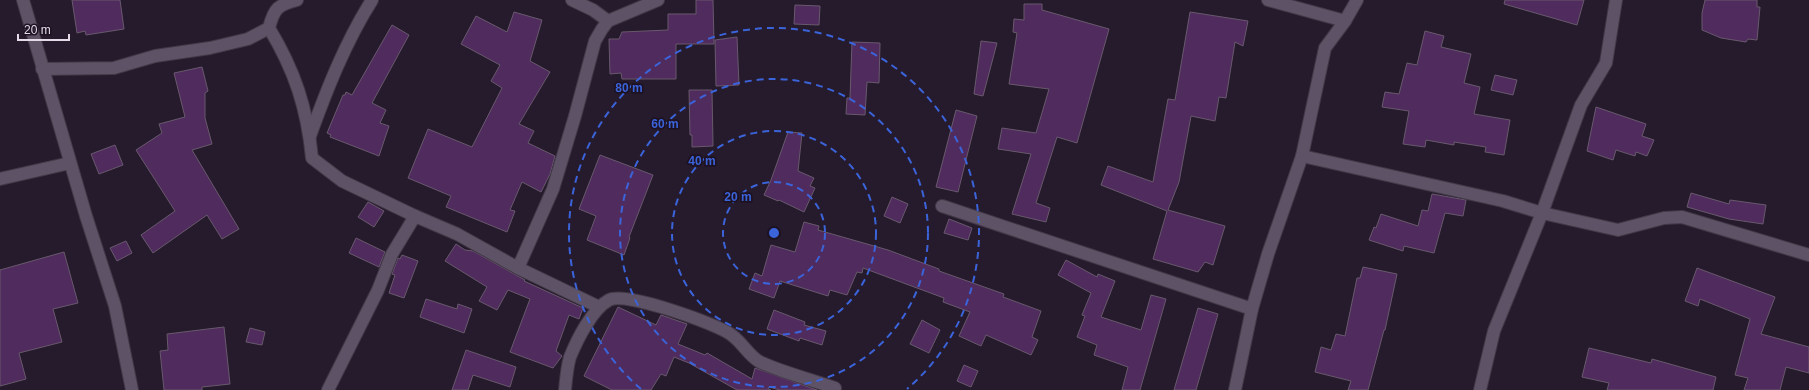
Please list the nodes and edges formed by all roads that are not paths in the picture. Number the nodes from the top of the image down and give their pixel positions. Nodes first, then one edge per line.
1 (23, 0) edge
2 (297, 0) edge
3 (372, 0) edge
4 (572, 0) edge
5 (658, 0) edge
6 (1268, 0) edge
7 (1357, 0) edge
8 (1616, 0) edge
9 (608, 21) junction
10 (1345, 21) junction
11 (269, 28) junction
12 (42, 69) junction
13 (310, 136) junction
14 (1302, 156) junction
15 (70, 163) junction
16 (0, 179) edge
17 (942, 206) dead end
18 (1542, 213) junction
19 (414, 216) junction
20 (1809, 255) edge
21 (518, 268) junction
22 (600, 307) junction
23 (1252, 309) junction
24 (835, 388) dead end
25 (132, 390) edge
26 (328, 390) edge
27 (565, 390) edge
28 (1235, 390) edge
29 (1480, 390) edge

1 - 12 street
2 - 11 street
3 - 13 street
4 - 9 street
5 - 9 street
6 - 10 street
7 - 10 street
8 - 18 street
9 - 21 street
10 - 14 street
11 - 12 street
11 - 13 street
12 - 15 street
13 - 19 street
14 - 18 street
14 - 23 street
15 - 16 street
15 - 25 street
17 - 23 street
18 - 20 street
18 - 29 street
19 - 21 street
19 - 26 street
21 - 22 street
22 - 24 street
22 - 27 street
23 - 28 street

